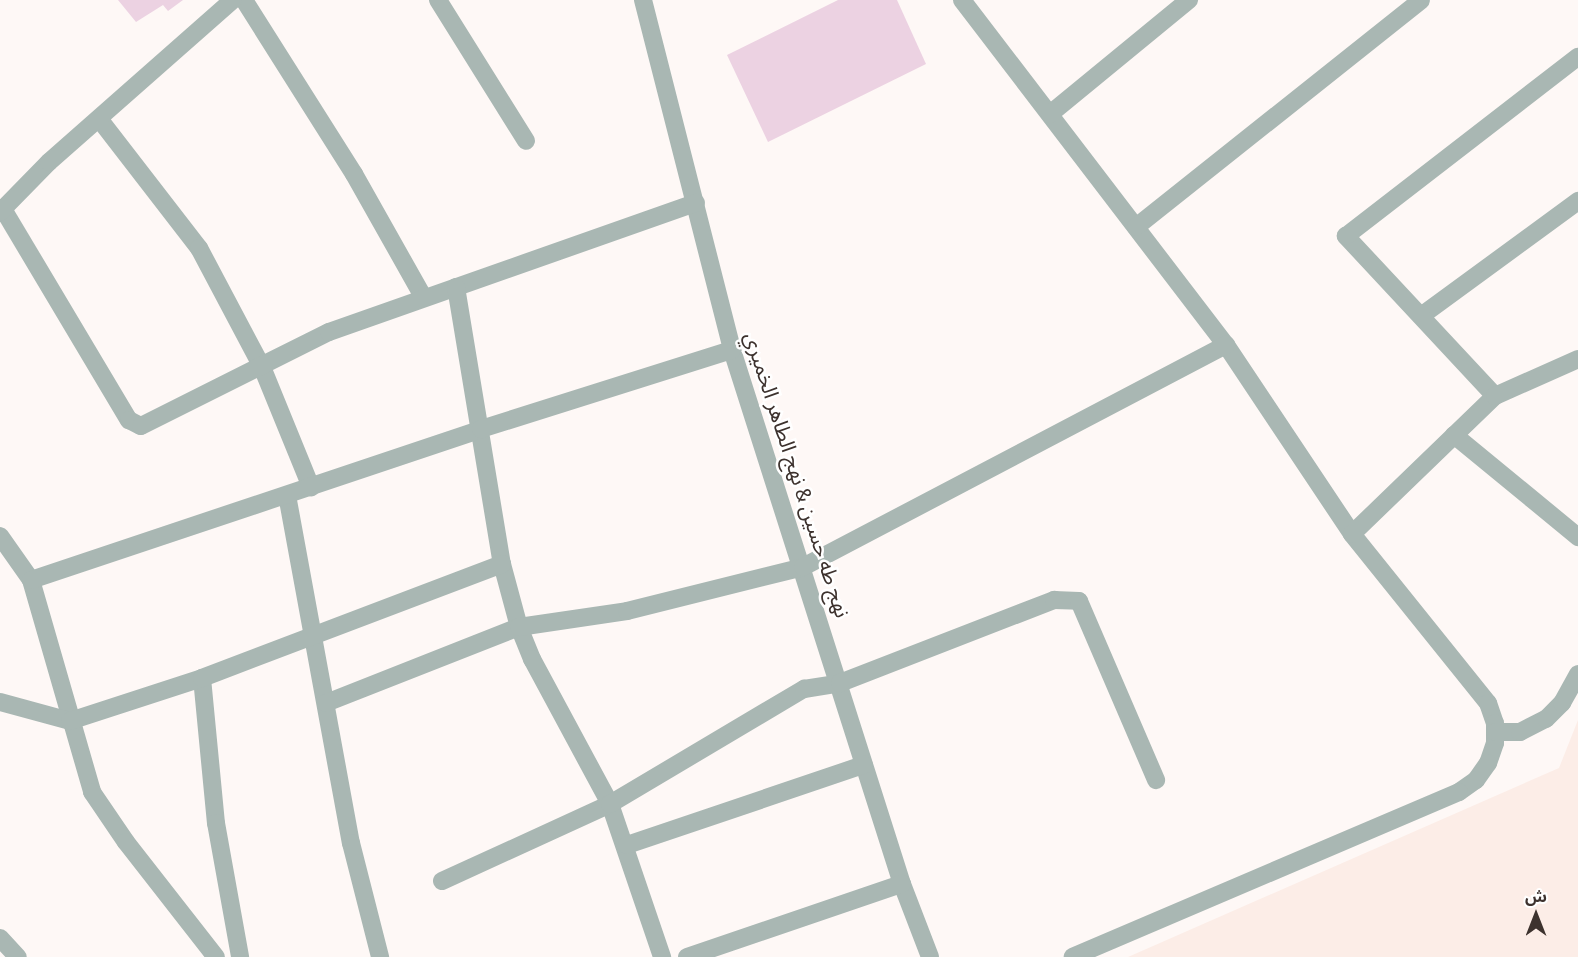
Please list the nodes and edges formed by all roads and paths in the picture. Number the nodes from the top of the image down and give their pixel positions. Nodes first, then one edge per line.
1 (234, 0) edge
2 (244, 0) edge
3 (438, 0) edge
4 (643, 0) edge
5 (962, 0) edge
6 (1189, 0) edge
7 (1421, 0) edge
8 (1578, 57) edge
9 (1050, 114) junction
10 (100, 120) junction
11 (525, 141) dead end
12 (1578, 201) edge
13 (696, 203) junction
14 (1, 210) edge
15 (1136, 227) junction
16 (456, 287) junction
17 (424, 298) junction
18 (1421, 316) junction
19 (1226, 345) junction
20 (732, 350) junction
21 (1578, 359) edge
22 (262, 367) junction
23 (1495, 396) junction
24 (481, 429) junction
25 (1454, 435) junction
26 (311, 486) junction
27 (287, 495) junction
28 (1352, 534) junction
29 (0, 536) edge
30 (1578, 537) edge
31 (502, 564) junction
32 (802, 567) junction
33 (31, 580) junction
34 (519, 627) junction
35 (310, 634) junction
36 (1578, 674) edge
37 (202, 678) junction
38 (840, 683) junction
39 (0, 702) edge
40 (326, 704) junction
41 (70, 721) junction
42 (1495, 732) junction
43 (864, 765) junction
44 (1156, 780) dead end
45 (610, 804) junction
46 (627, 845) junction
47 (442, 881) dead end
48 (902, 884) junction
49 (0, 938) edge
50 (18, 957) edge
51 (216, 957) edge
52 (240, 957) edge
53 (380, 957) edge
54 (662, 957) edge
55 (687, 957) edge
56 (930, 957) edge
57 (1073, 957) edge

1 - 10 street
2 - 17 street
3 - 11 street
4 - 13 street, نهج طه حسين & نهج الطاهر الخميري
5 - 9 street
6 - 9 street
7 - 15 street
8 - 18 street
9 - 15 street
10 - 14 street
10 - 22 street
12 - 18 street
13 - 16 street
13 - 20 street, نهج طه حسين & نهج الطاهر الخميري
14 - 22 street
15 - 19 street
16 - 17 street
16 - 24 street
17 - 22 street
18 - 23 street
19 - 28 street
19 - 32 street
20 - 24 street
20 - 32 street, نهج طه حسين & نهج الطاهر الخميري
21 - 23 street
22 - 26 street
23 - 25 street
24 - 26 street
24 - 31 street
25 - 28 street
25 - 30 street
26 - 27 street
27 - 33 street
27 - 35 street
28 - 42 street
29 - 33 street
31 - 34 street
31 - 35 street
32 - 34 street
32 - 38 street, نهج طه حسين & نهج الطاهر الخميري
33 - 41 street
34 - 40 street
34 - 45 street
35 - 37 street
35 - 40 street
36 - 42 street
37 - 41 street
37 - 52 street
38 - 43 street, نهج طه حسين & نهج الطاهر الخميري
38 - 44 street
38 - 45 street
39 - 41 street
40 - 53 street
41 - 51 street
42 - 57 street
43 - 46 street
43 - 48 street, نهج طه حسين & نهج الطاهر الخميري
45 - 46 street
45 - 47 street
46 - 54 street
48 - 55 street
48 - 56 street, نهج طه حسين & نهج الطاهر الخميري
49 - 50 street

